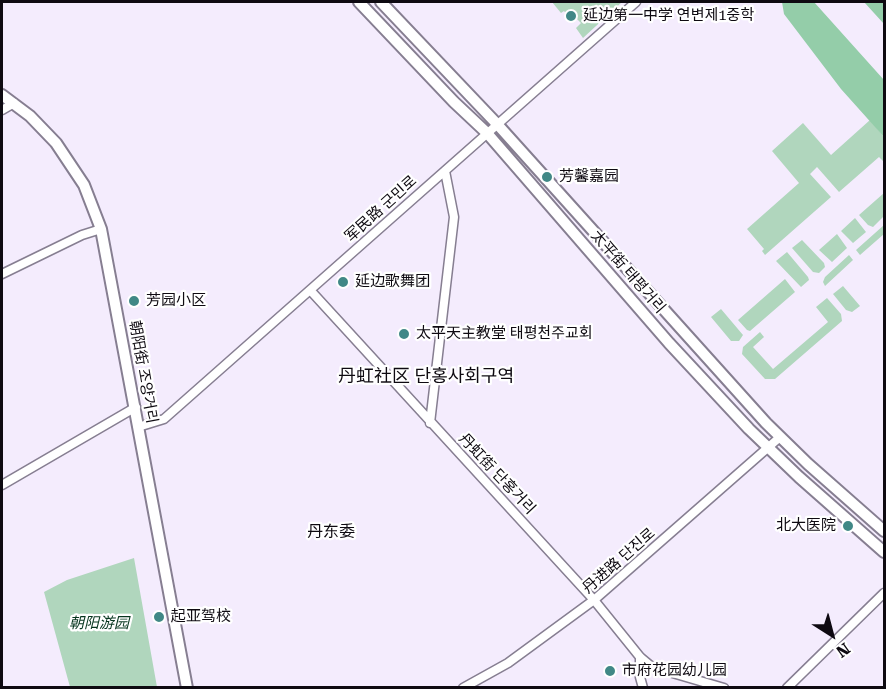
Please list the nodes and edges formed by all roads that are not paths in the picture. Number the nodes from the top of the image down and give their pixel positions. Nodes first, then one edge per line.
1 (359, 2) edge
2 (381, 2) edge
3 (636, 2) edge
4 (2, 94) edge
5 (14, 103) junction
6 (2, 110) edge
7 (498, 124) junction
8 (487, 133) junction
9 (445, 171) junction
10 (101, 229) junction
11 (2, 273) edge
12 (310, 290) junction
13 (136, 407) junction
14 (430, 423) junction
15 (138, 427) junction
16 (780, 438) junction
17 (768, 448) junction
18 (2, 484) edge
19 (885, 531) edge
20 (885, 552) edge
21 (885, 593) edge
22 (594, 600) junction
23 (640, 657) junction
24 (188, 687) edge
25 (463, 687) edge
26 (643, 687) edge
27 (724, 687) edge
28 (787, 687) edge

1 - 8 main road, 太平街 태평거리
2 - 7 main road, 太平街 태평거리
3 - 7 street, 军民路 군민로
4 - 5 main road, 朝阳街 조양거리
5 - 6 street
5 - 10 main road, 朝阳街 조양거리
7 - 8 street, 军民路 군민로
7 - 16 main road, 太平街 태평거리
8 - 9 street, 军民路 군민로
8 - 17 main road, 太平街 태평거리
9 - 12 street, 军民路 군민로
9 - 14 street
10 - 11 street
10 - 13 main road, 朝阳街 조양거리
12 - 14 street, 丹虹街 단홍거리
12 - 15 street, 军民路 군민로
13 - 15 main road, 朝阳街 조양거리
13 - 18 street
14 - 22 street, 丹虹街 단홍거리
15 - 24 main road, 朝阳街 조양거리
16 - 17 street, 丹进路 단진로
16 - 19 main road, 太平街 태평거리
17 - 20 main road, 太平街 태평거리
17 - 22 street, 丹进路 단진로
21 - 28 street
22 - 23 street, 丹虹街 단홍거리
22 - 25 street, 丹进路 단진로
23 - 26 street
23 - 27 street

